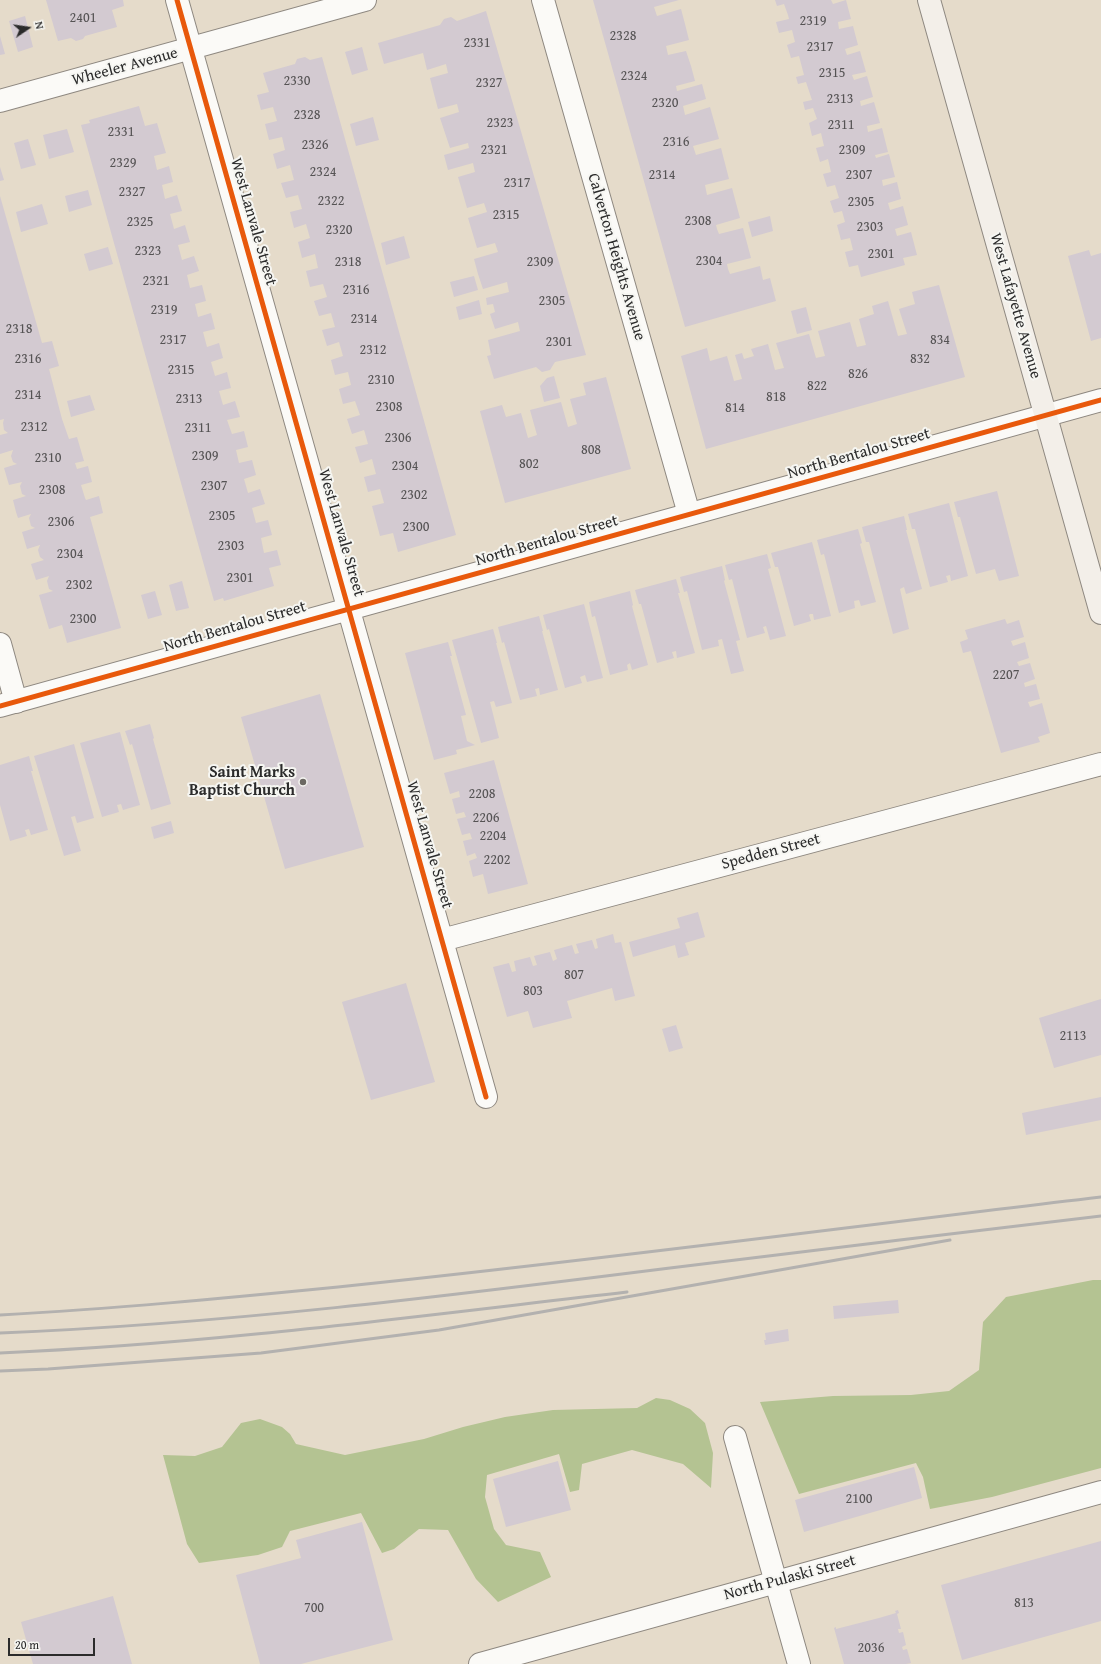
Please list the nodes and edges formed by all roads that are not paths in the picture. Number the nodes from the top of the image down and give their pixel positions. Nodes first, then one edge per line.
1 (177, 0) edge
2 (366, 0) edge
3 (543, 0) edge
4 (929, 0) edge
5 (191, 48) junction
6 (0, 101) edge
7 (1101, 400) edge
8 (1045, 415) junction
9 (689, 514) junction
10 (348, 609) junction
11 (1101, 613) edge
12 (0, 644) edge
13 (8, 704) edge
14 (1101, 764) edge
15 (442, 940) junction
16 (486, 1097) dead end
17 (735, 1437) dead end
18 (1101, 1492) edge
19 (776, 1582) junction
20 (507, 1660) edge
21 (480, 1664) edge
22 (798, 1664) edge

1 - 5 street, West Lanvale Street
2 - 5 street, Wheeler Avenue
3 - 9 street, Calverton Heights Avenue
4 - 8 main road, West Lafayette Avenue
5 - 6 street, Wheeler Avenue
5 - 10 street, West Lanvale Street
7 - 8 street, North Bentalou Street
8 - 9 street, North Bentalou Street
8 - 11 main road, West Lafayette Avenue
9 - 10 street, North Bentalou Street
10 - 13 street, North Bentalou Street
10 - 15 street, West Lanvale Street
12 - 13 street
14 - 15 street, Spedden Street
15 - 16 street, West Lanvale Street
17 - 19 street
18 - 19 street, North Pulaski Street
19 - 20 street, North Pulaski Street
19 - 22 street
20 - 21 street, North Pulaski Street

